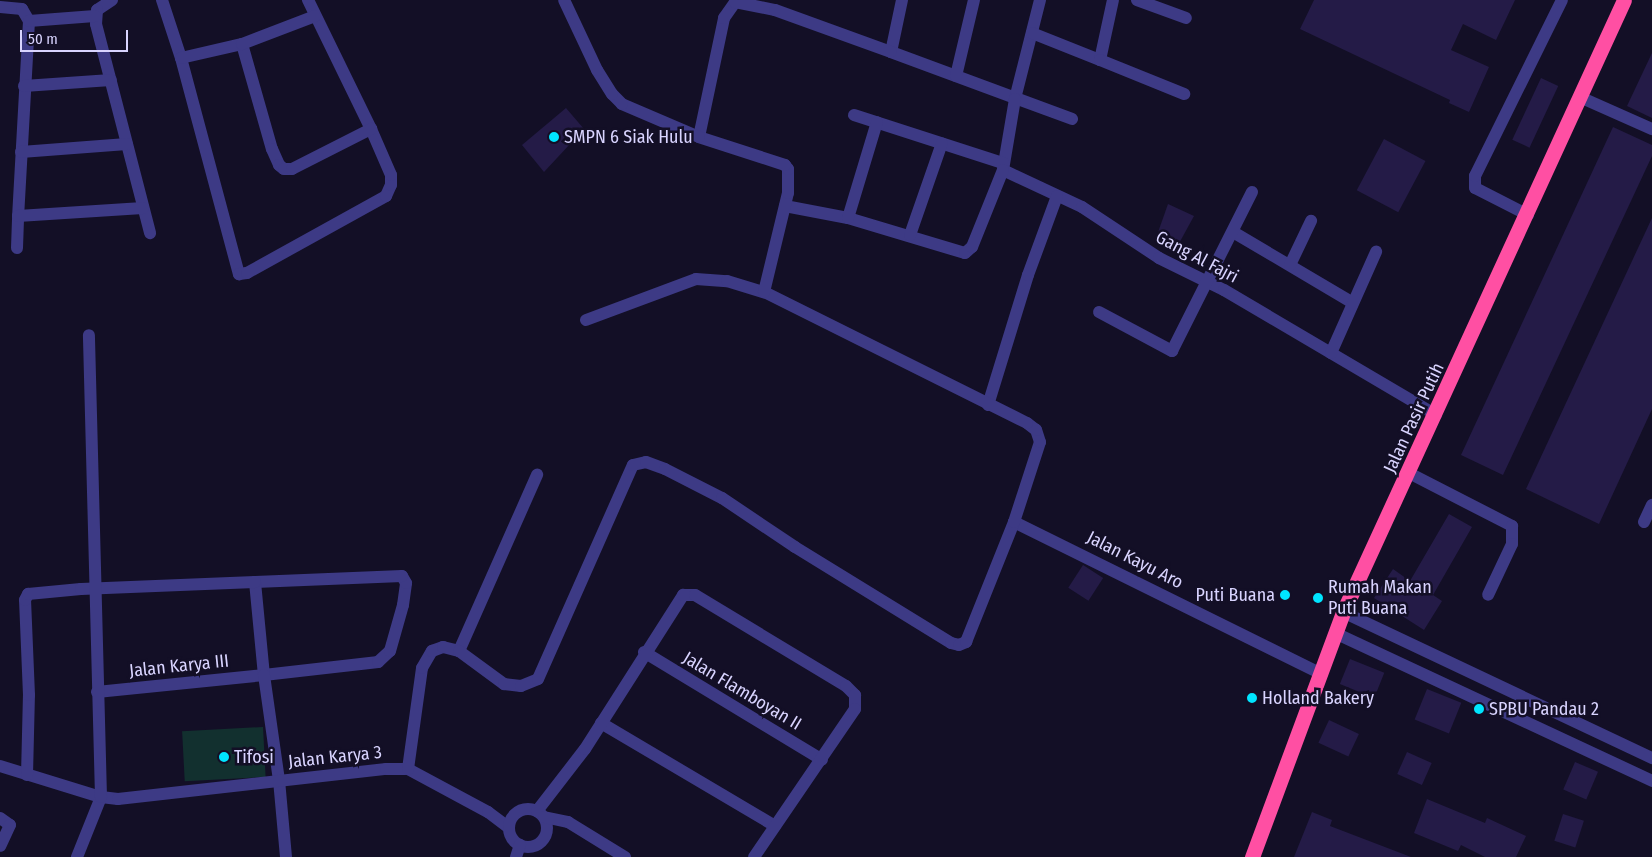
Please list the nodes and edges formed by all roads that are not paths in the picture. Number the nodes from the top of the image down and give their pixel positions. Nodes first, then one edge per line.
1 (112, 0) edge
2 (162, 0) edge
3 (308, 0) edge
4 (564, 0) edge
5 (902, 0) edge
6 (974, 0) edge
7 (1040, 0) edge
8 (1113, 0) edge
9 (1137, 0) edge
10 (1562, 0) edge
11 (1624, 0) edge
12 (732, 3) edge
13 (0, 7) edge
14 (96, 16) junction
15 (315, 16) junction
16 (1186, 18) dead end
17 (30, 21) junction
18 (1032, 33) junction
19 (242, 44) junction
20 (891, 52) junction
21 (181, 58) junction
22 (1100, 60) junction
23 (956, 76) junction
24 (111, 80) junction
25 (24, 86) junction
26 (1184, 94) dead end
27 (1016, 98) junction
28 (1582, 98) junction
29 (854, 115) dead end
30 (1072, 119) dead end
31 (877, 122) junction
32 (371, 129) junction
33 (1652, 129) edge
34 (699, 137) junction
35 (942, 143) junction
36 (127, 144) junction
37 (21, 152) junction
38 (1003, 167) junction
39 (1252, 192) dead end
40 (1057, 196) junction
41 (785, 206) junction
42 (143, 208) junction
43 (1528, 215) junction
44 (18, 216) junction
45 (848, 218) junction
46 (1311, 221) dead end
47 (1233, 232) junction
48 (150, 233) dead end
49 (910, 235) junction
50 (17, 248) dead end
51 (1376, 252) dead end
52 (1290, 265) junction
53 (1209, 283) junction
54 (764, 292) junction
55 (1353, 303) junction
56 (1099, 312) dead end
57 (586, 320) dead end
58 (89, 335) dead end
59 (1331, 353) junction
60 (988, 405) junction
61 (1436, 415) junction
62 (1410, 473) junction
63 (537, 475) dead end
64 (1652, 505) edge
65 (1014, 522) junction
66 (1644, 522) dead end
67 (255, 582) junction
68 (95, 588) junction
69 (1488, 595) dead end
70 (1343, 612) junction
71 (1335, 633) junction
72 (459, 651) junction
73 (644, 652) junction
74 (1319, 673) junction
75 (264, 675) junction
76 (97, 692) junction
77 (600, 723) junction
78 (1652, 758) edge
79 (822, 760) junction
80 (0, 766) edge
81 (408, 770) junction
82 (27, 775) junction
83 (279, 780) junction
84 (1652, 781) edge
85 (101, 797) junction
86 (518, 811) junction
87 (488, 812) junction
88 (540, 814) junction
89 (0, 818) edge
90 (775, 826) junction
91 (509, 828) junction
92 (0, 846) edge
93 (521, 850) edge
94 (77, 857) edge
95 (286, 857) edge
96 (538, 857) edge
97 (626, 857) edge
98 (754, 857) edge
99 (1252, 857) edge

1 - 14 street
2 - 21 street
3 - 15 street
4 - 34 street
5 - 20 street
6 - 23 street
7 - 18 street
8 - 22 street
9 - 16 street
10 - 43 street
11 - 28 highway, Jalan Pasir Putih
12 - 20 street
12 - 34 street
13 - 17 street
14 - 17 street
14 - 24 street
15 - 19 street
15 - 32 street
17 - 25 street
18 - 22 street
18 - 27 street
19 - 21 street
19 - 32 street
20 - 23 street
21 - 32 street
22 - 26 street
23 - 27 street
24 - 25 street
24 - 36 street
25 - 37 street
27 - 30 street
27 - 38 street
28 - 33 street
28 - 43 highway, Jalan Pasir Putih
29 - 31 street, Gang Al Fajri
31 - 35 street, Gang Al Fajri
31 - 45 street
34 - 41 street
35 - 38 street, Gang Al Fajri
35 - 49 street
36 - 37 street
36 - 42 street
37 - 44 street
38 - 40 street, Gang Al Fajri
38 - 49 street
39 - 47 street
40 - 53 street, Gang Al Fajri
40 - 60 street
41 - 45 street
41 - 54 street
42 - 44 street
42 - 48 street
43 - 61 highway, Jalan Pasir Putih
44 - 50 street
45 - 49 street
46 - 52 street
47 - 52 street
47 - 53 street
51 - 55 street
52 - 55 street
53 - 56 street
53 - 59 street, Gang Al Fajri
54 - 57 street
54 - 60 street
55 - 59 street
58 - 68 street
59 - 61 street, Gang Al Fajri
60 - 65 street
61 - 62 highway, Jalan Pasir Putih
62 - 69 street
62 - 70 highway, Jalan Pasir Putih
63 - 72 street
64 - 66 street
65 - 72 street
65 - 74 street, Jalan Kayu Aro
67 - 68 street
67 - 75 street
67 - 75 street, Jalan Karya III
68 - 76 street
68 - 82 street
70 - 71 highway, Jalan Pasir Putih
70 - 78 street
71 - 74 highway, Jalan Pasir Putih
71 - 84 street
72 - 81 street
73 - 77 street
73 - 79 street, Jalan Flamboyan II
73 - 79 street
74 - 99 highway, Jalan Pasir Putih
75 - 76 street, Jalan Karya III
75 - 83 street
76 - 85 street
77 - 88 street
77 - 90 street
79 - 90 street
80 - 82 street, Jalan Karya 3
81 - 83 street, Jalan Karya 3
81 - 87 street, Jalan Karya 3
82 - 85 street, Jalan Karya 3
83 - 85 street, Jalan Karya 3
83 - 95 street
85 - 94 street
86 - 87 street, Jalan Karya 3
86 - 88 street, Jalan Karya 3
86 - 91 street
87 - 91 street, Jalan Karya 3
88 - 93 street
88 - 97 street, Jalan Karya 3
89 - 92 street
90 - 98 street
91 - 93 street, Jalan Karya 3
93 - 96 street, Jalan Karya 3

